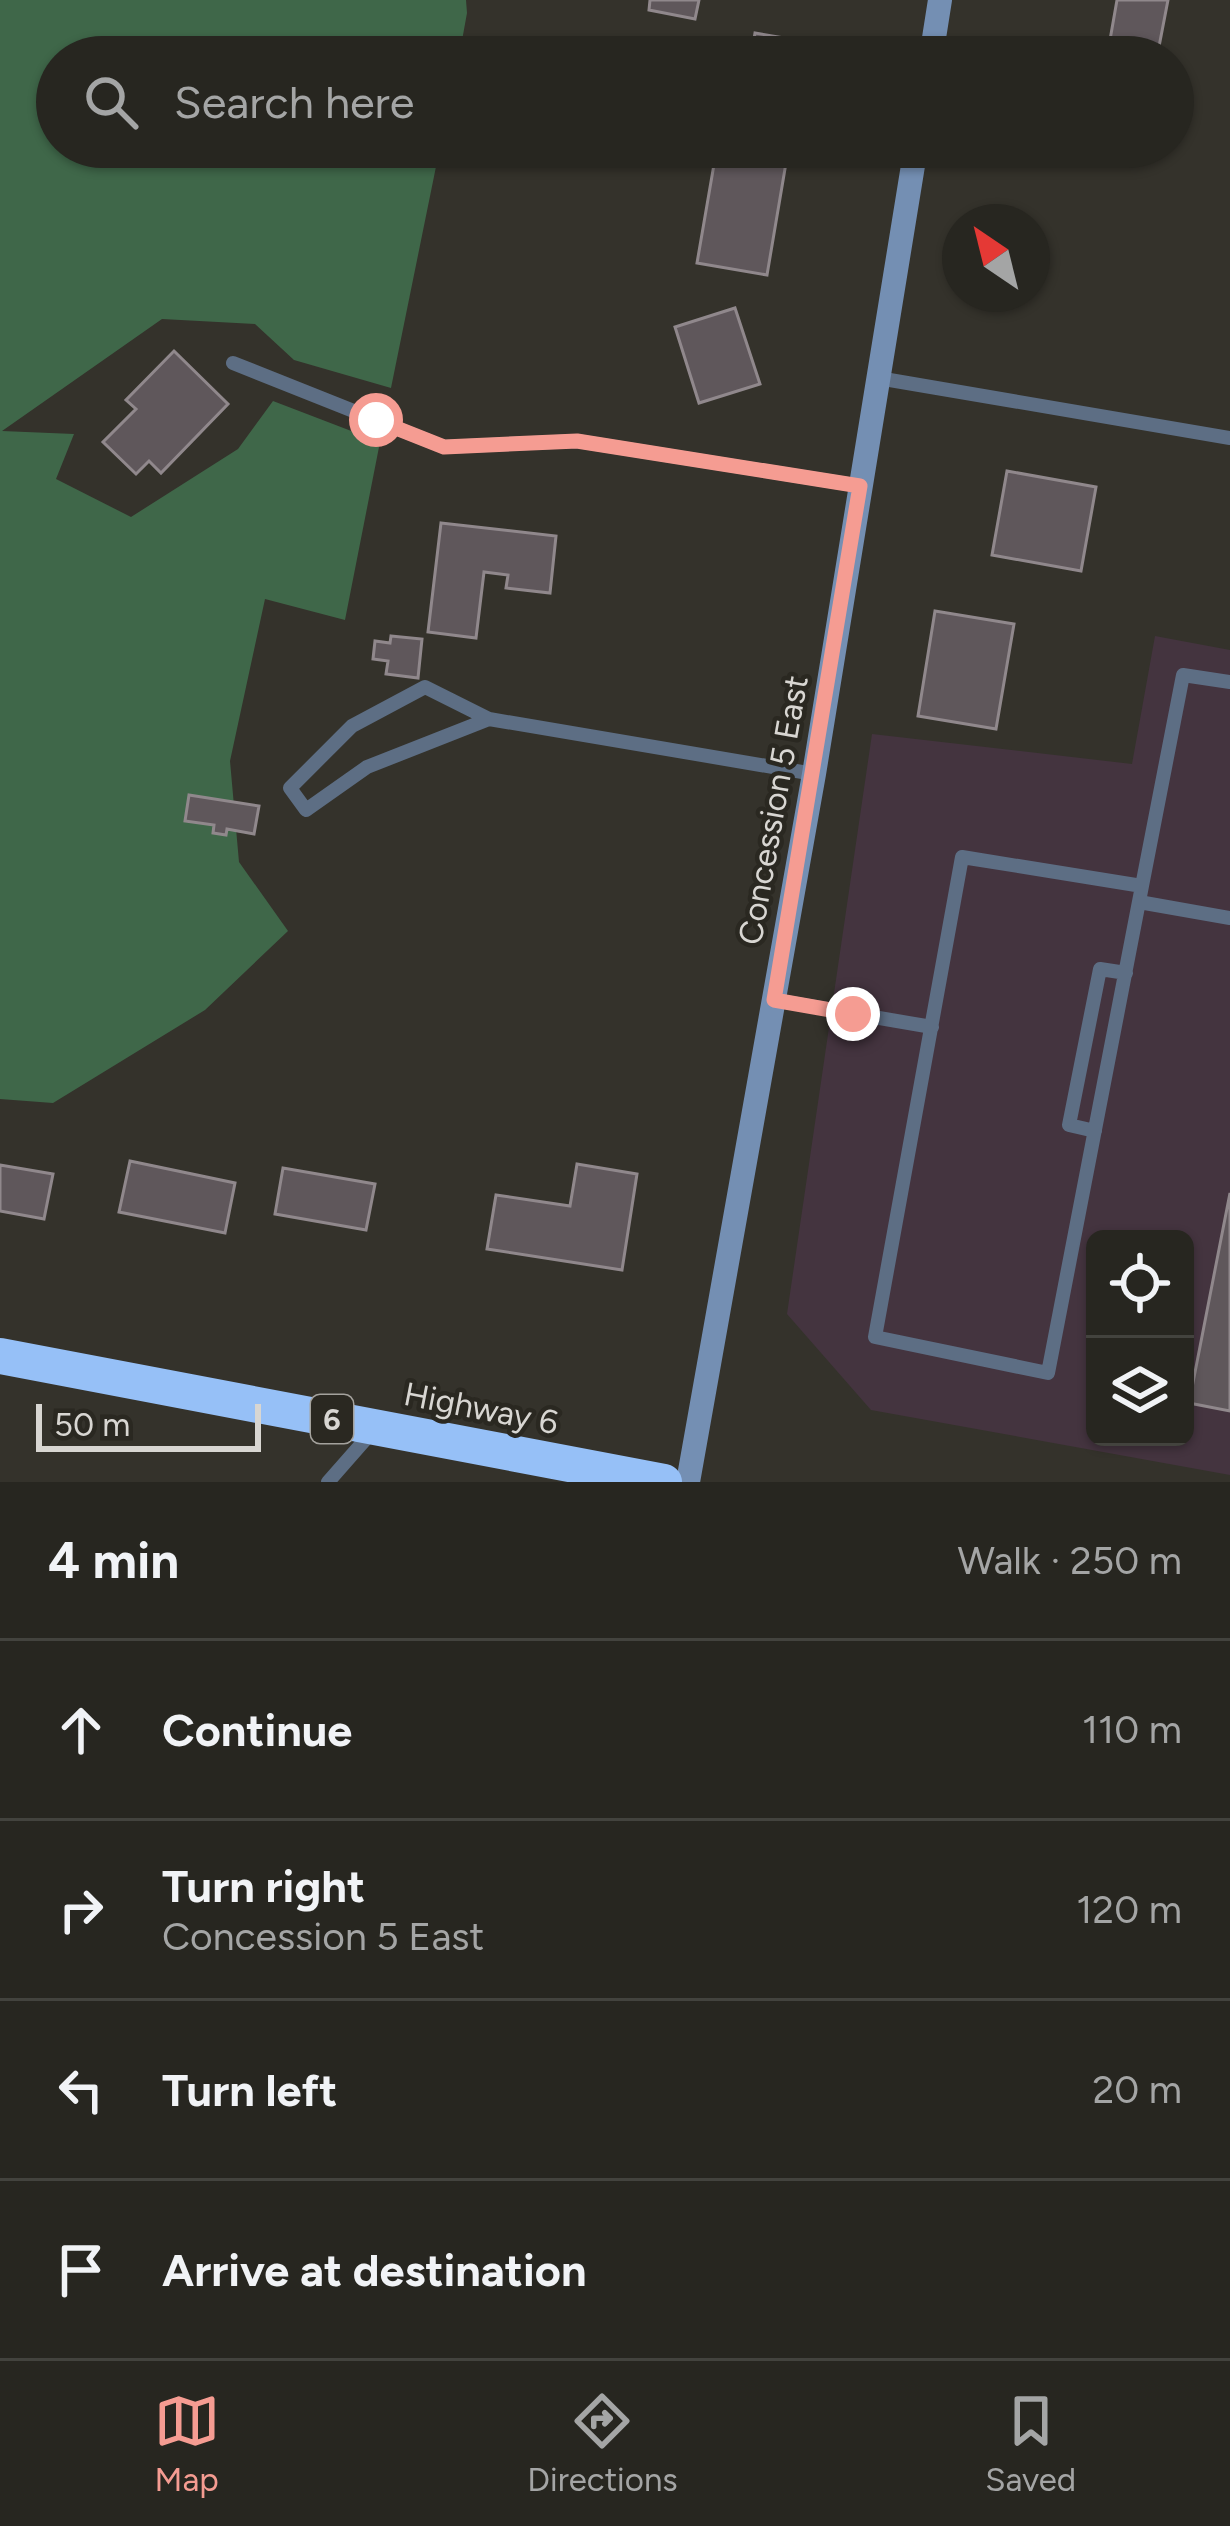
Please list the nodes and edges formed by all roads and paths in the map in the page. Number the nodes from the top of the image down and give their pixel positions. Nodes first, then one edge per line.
1 (940, 0) edge
2 (934, 36) edge
3 (913, 168) edge
4 (233, 363) dead end
5 (878, 378) junction
6 (1230, 438) edge
7 (860, 486) junction
8 (1230, 682) edge
9 (489, 719) junction
10 (814, 774) junction
11 (1140, 894) junction
12 (1230, 918) edge
13 (1126, 973) junction
14 (774, 1000) junction
15 (932, 1027) junction
16 (1095, 1131) junction
17 (0, 1356) edge
18 (376, 1427) junction
19 (328, 1482) edge
20 (664, 1482) edge
21 (688, 1482) edge

1 - 2 street
3 - 5 street, Concession 5 East
4 - 7 lane
5 - 6 lane
5 - 7 street, Concession 5 East
7 - 10 street, Concession 5 East
8 - 11 lane
9 - 9 lane
9 - 10 lane
10 - 14 street, Concession 5 East
11 - 12 lane
11 - 13 lane
11 - 15 lane
13 - 16 lane
13 - 16 lane
14 - 15 lane
14 - 21 street, Concession 5 East
15 - 16 lane
17 - 18 highway, Highway 6 / 6
18 - 19 lane
18 - 20 highway, Highway 6 / 6

